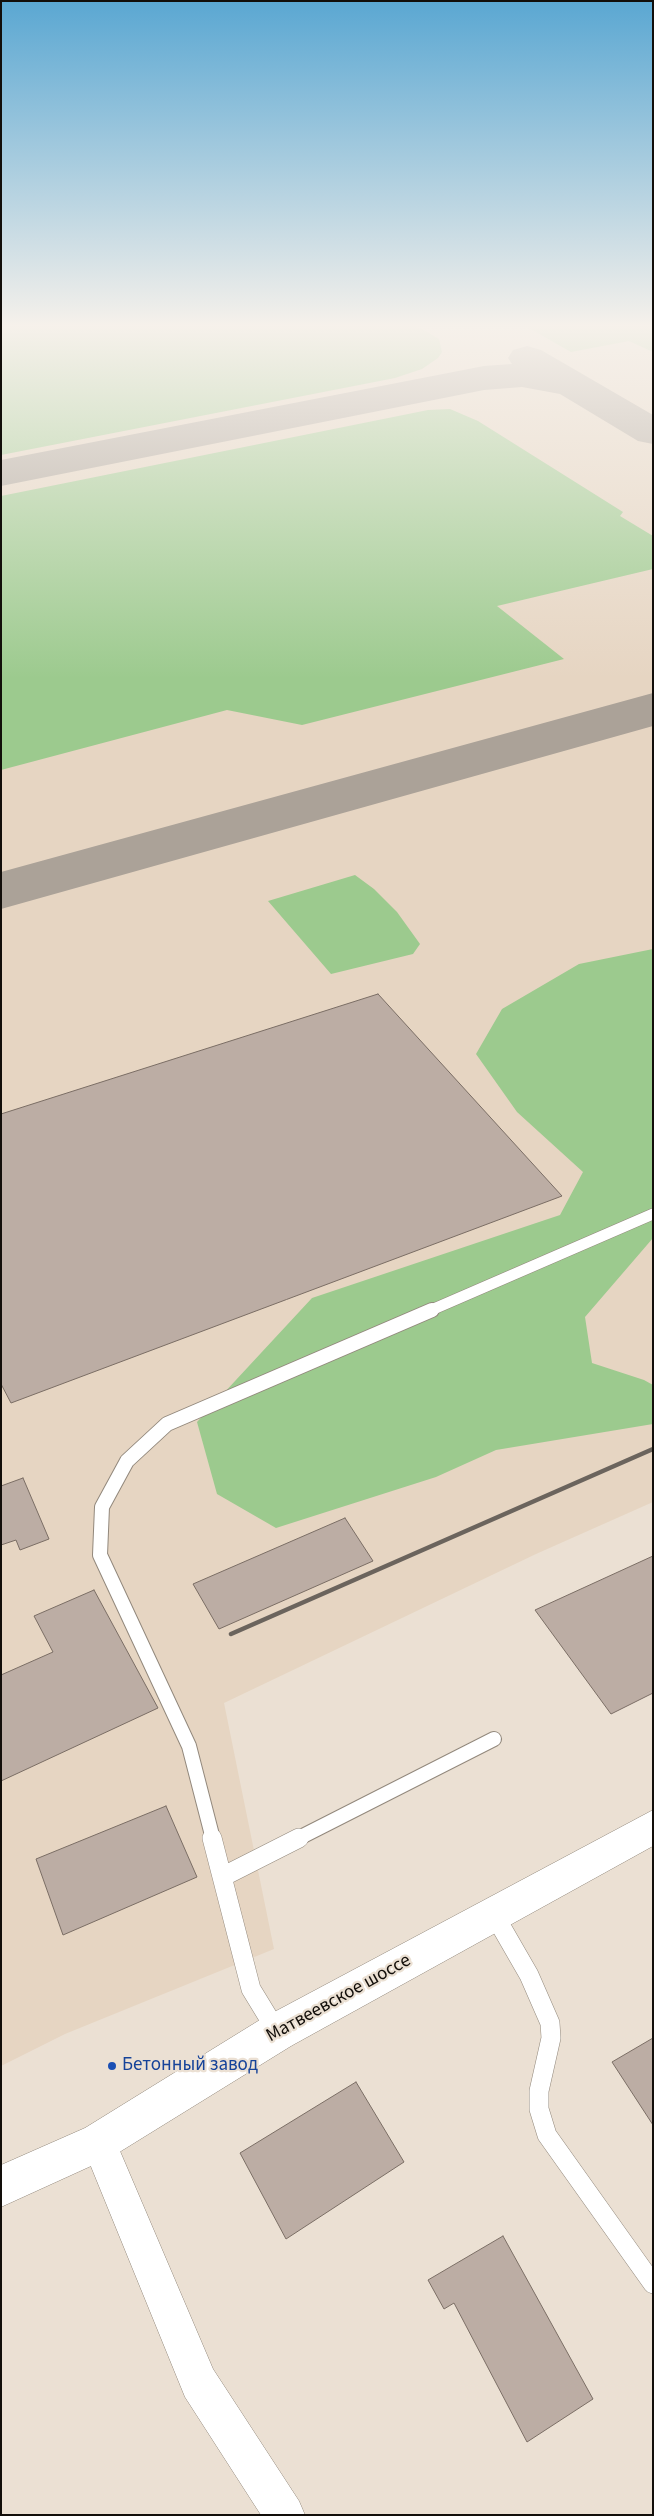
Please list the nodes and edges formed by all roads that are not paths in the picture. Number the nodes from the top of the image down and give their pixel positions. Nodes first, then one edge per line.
1 (653, 1214) edge
2 (494, 1740) dead end
3 (653, 1826) edge
4 (222, 1877) junction
5 (493, 1914) junction
6 (277, 2032) junction
7 (100, 2142) junction
8 (1, 2186) edge
9 (653, 2284) edge
10 (285, 2515) edge

1 - 4 lane
2 - 4 lane
3 - 5 main road, Матвеевское шоссе
4 - 6 lane
5 - 6 main road, Матвеевское шоссе
5 - 9 lane
6 - 7 main road, Матвеевское шоссе
7 - 8 main road, Матвеевское шоссе
7 - 10 street

